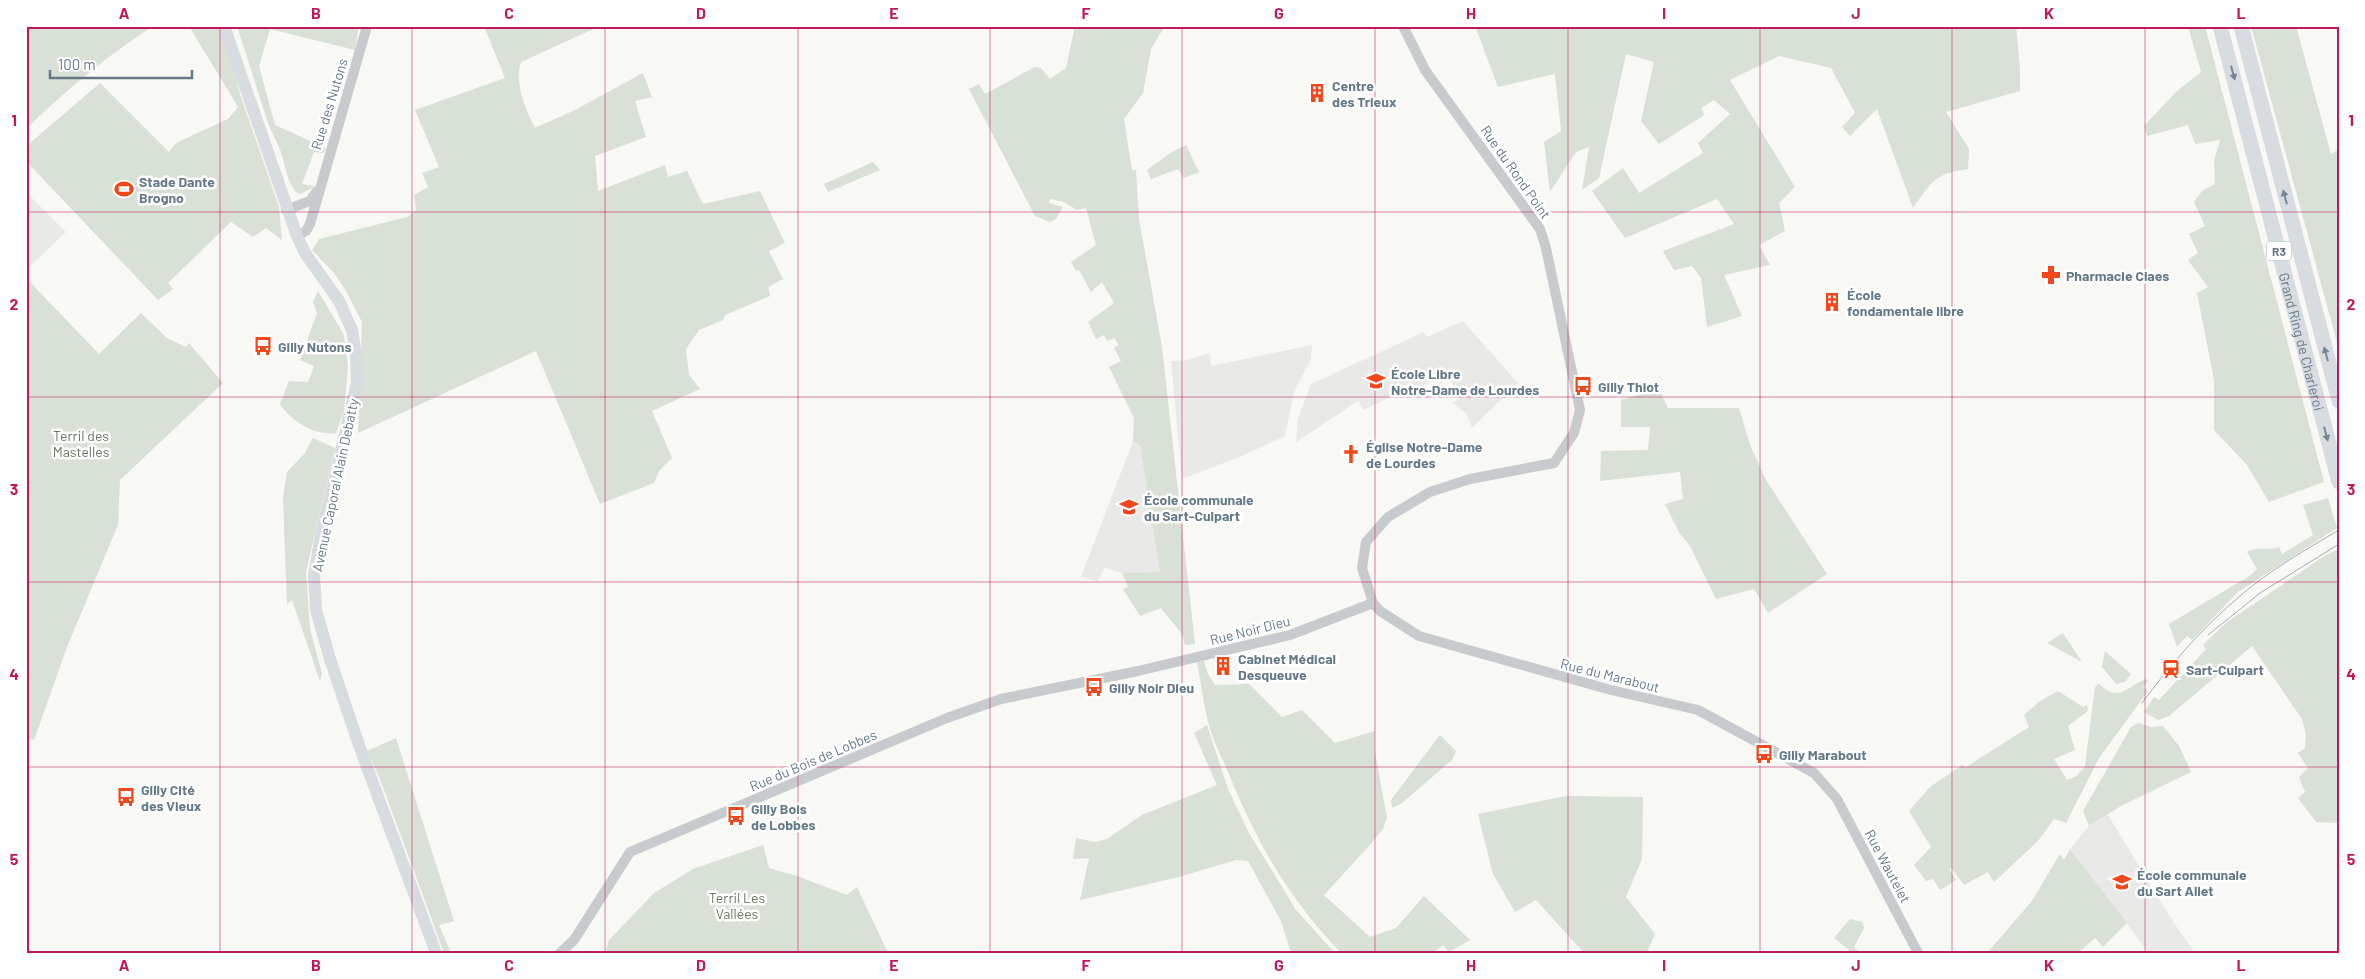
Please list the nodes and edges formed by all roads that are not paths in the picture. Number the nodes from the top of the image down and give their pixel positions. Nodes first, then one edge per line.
1 (224, 26) edge
2 (367, 26) edge
3 (1404, 26) edge
4 (2220, 26) edge
5 (2241, 26) edge
6 (318, 189) junction
7 (286, 210) junction
8 (296, 236) junction
9 (2339, 401) edge
10 (2338, 479) edge
11 (1373, 603) junction
12 (1129, 673) joint
13 (1831, 793) joint
14 (436, 953) edge
15 (560, 953) edge
16 (1918, 953) edge

1 - 7 main road, Avenue Caporal Alain Debatty
2 - 6 street, Rue des Nutons
3 - 11 street, Rue du Rond Point
4 -> 10 highway, Grand Ring de Charleroi / R3
9 -> 5 highway, Grand Ring de Charleroi / R3
6 - 7 street
6 - 8 street, Rue des Nutons
7 - 8 main road, Avenue Caporal Alain Debatty
8 - 14 main road, Avenue Caporal Alain Debatty
11 - 12 street, Rue Noir Dieu
11 - 13 street, Rue du Marabout
12 - 15 street, Rue du Bois de Lobbes
13 - 16 street, Rue Wautelet

